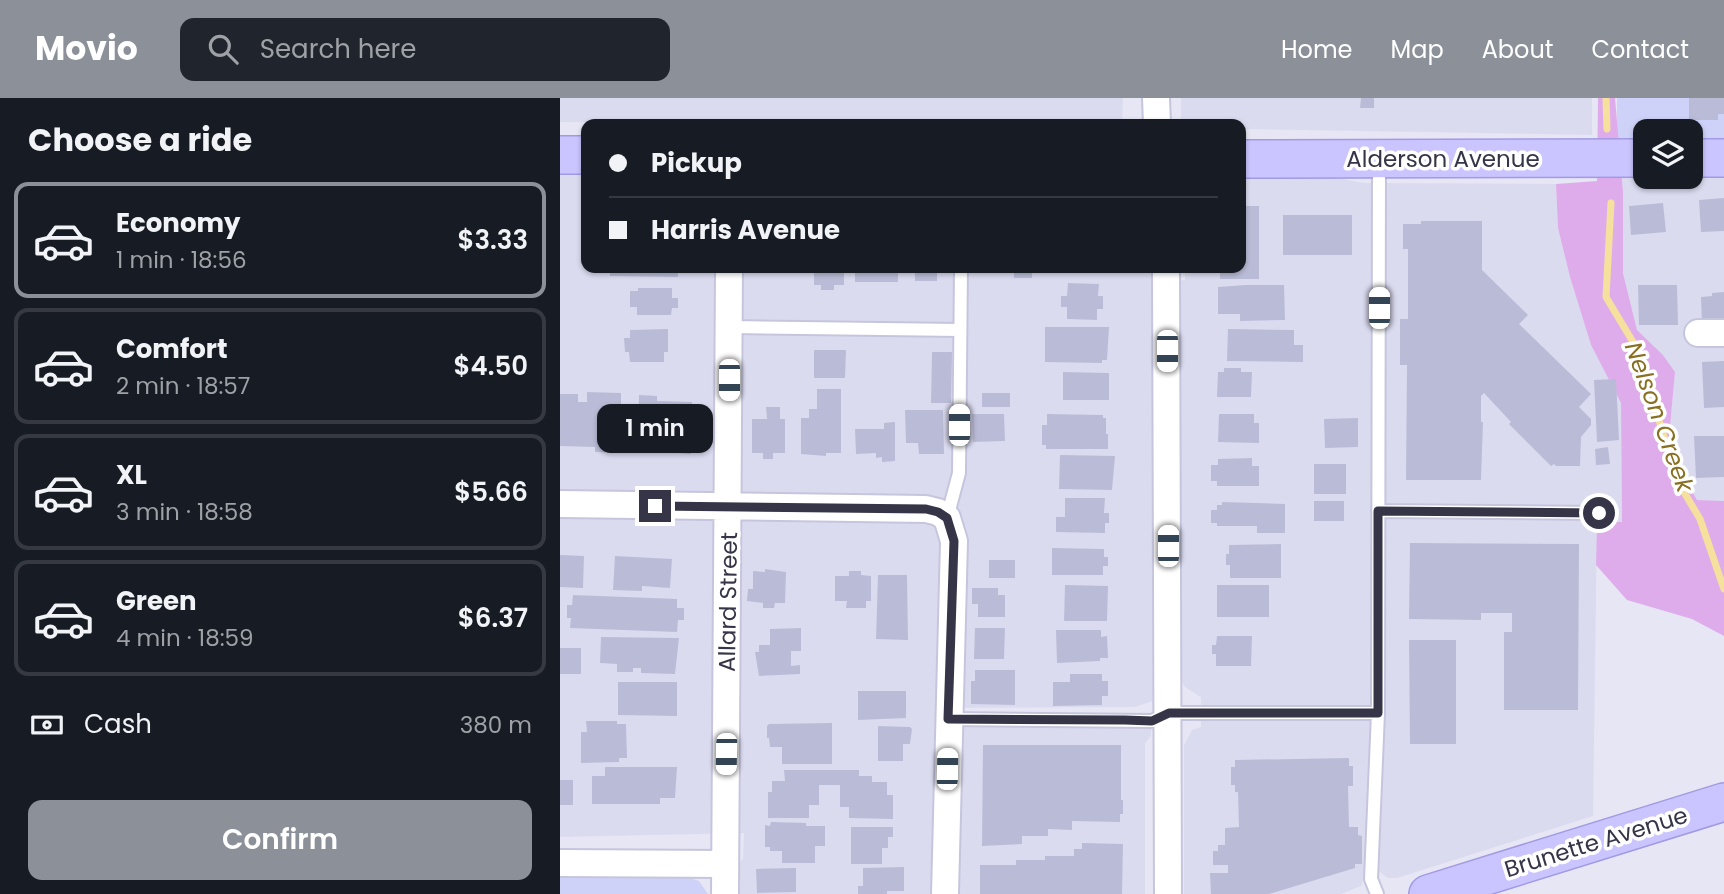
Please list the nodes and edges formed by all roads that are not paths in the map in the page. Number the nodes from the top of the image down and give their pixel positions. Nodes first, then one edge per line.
1 (1156, 98) edge
2 (1157, 119) edge
3 (560, 155) edge
4 (581, 155) edge
5 (1633, 158) edge
6 (1703, 158) edge
7 (1724, 158) edge
8 (1246, 159) edge
9 (1379, 159) junction
10 (729, 273) edge
11 (961, 273) edge
12 (1166, 273) edge
13 (729, 327) junction
14 (960, 331) junction
15 (560, 504) edge
16 (729, 508) junction
17 (1378, 511) junction
18 (1599, 513) dead end
19 (947, 518) junction
20 (1169, 713) junction
21 (1378, 713) junction
22 (948, 719) junction
23 (1724, 803) edge
24 (560, 863) edge
25 (725, 864) junction
26 (726, 894) edge
27 (945, 894) edge
28 (1168, 894) edge
29 (1377, 894) edge
30 (1428, 894) edge

1 - 2 street
3 - 4 street
5 - 9 street, Alderson Avenue
6 - 7 street
8 - 9 street, Alderson Avenue
9 - 17 lane
10 - 13 street, Allard Street
11 - 14 lane
12 - 20 street
13 - 14 lane
13 - 16 street, Allard Street
14 - 19 lane
15 - 16 street
16 - 19 street
16 - 25 street, Allard Street
17 - 18 lane
17 - 21 lane
19 - 22 street
20 - 21 lane
20 - 22 lane
20 - 28 street
21 - 29 lane
22 - 27 street
23 - 30 street, Brunette Avenue
24 - 25 street
25 - 26 street, Allard Street

